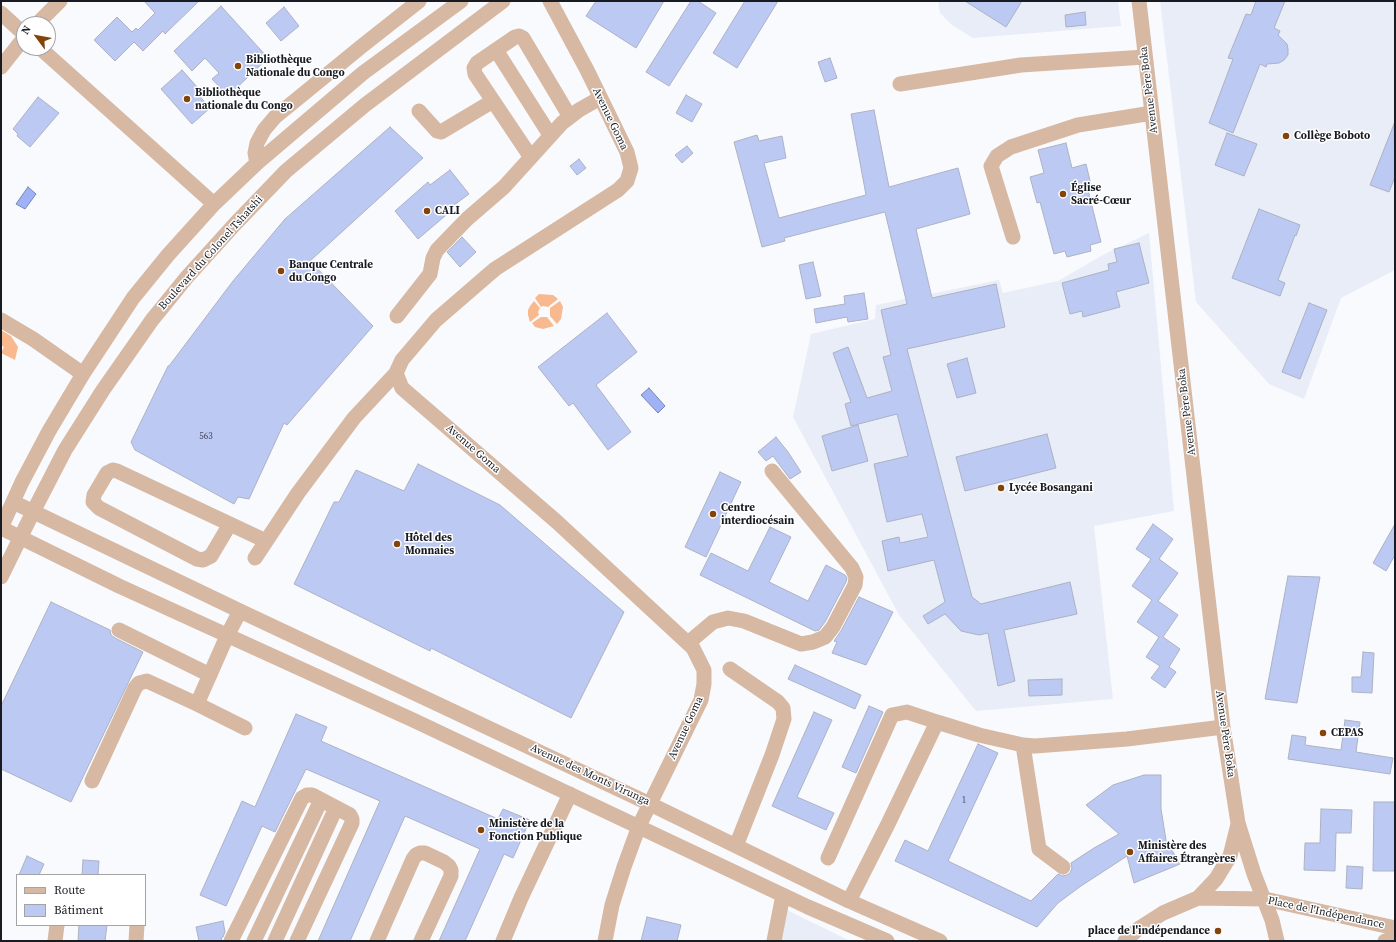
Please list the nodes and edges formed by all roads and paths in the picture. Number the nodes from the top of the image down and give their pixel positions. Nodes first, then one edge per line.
1 (60, 1) edge
2 (420, 1) edge
3 (461, 1) edge
4 (503, 1) edge
5 (550, 1) edge
6 (1139, 1) edge
7 (1, 13) edge
8 (45, 16) edge
9 (16, 27) edge
10 (16, 48) edge
11 (496, 50) junction
12 (49, 56) edge
13 (1145, 57) junction
14 (1, 67) edge
15 (900, 84) dead end
16 (600, 98) junction
17 (493, 101) junction
18 (418, 111) dead end
19 (1152, 113) junction
20 (570, 117) junction
21 (550, 135) junction
22 (530, 156) junction
23 (257, 163) junction
24 (214, 204) junction
25 (1013, 237) dead end
26 (398, 316) dead end
27 (1, 320) edge
28 (396, 373) junction
29 (83, 374) junction
30 (772, 471) dead end
31 (13, 502) junction
32 (32, 512) junction
33 (230, 524) junction
34 (1, 528) edge
35 (20, 538) junction
36 (266, 541) junction
37 (256, 558) dead end
38 (1, 577) edge
39 (240, 611) junction
40 (120, 630) dead end
41 (227, 636) junction
42 (688, 643) junction
43 (730, 669) dead end
44 (210, 675) junction
45 (197, 704) junction
46 (937, 722) junction
47 (1223, 727) junction
48 (245, 728) dead end
49 (1023, 745) junction
50 (92, 781) dead end
51 (570, 794) junction
52 (321, 800) junction
53 (650, 804) junction
54 (336, 808) junction
55 (1238, 823) junction
56 (639, 826) junction
57 (736, 846) junction
58 (828, 858) dead end
59 (1063, 867) dead end
60 (783, 895) junction
61 (1198, 898) junction
62 (1265, 899) junction
63 (849, 901) junction
64 (57, 926) edge
65 (137, 926) edge
66 (1395, 928) edge
67 (1395, 939) edge
68 (55, 941) edge
69 (136, 941) edge
70 (231, 941) edge
71 (254, 941) edge
72 (274, 941) edge
73 (297, 941) edge
74 (377, 941) edge
75 (421, 941) edge
76 (504, 941) edge
77 (605, 941) edge
78 (774, 941) edge
79 (886, 941) edge
80 (940, 941) edge
81 (1125, 941) edge
82 (1277, 941) edge
83 (1385, 941) edge

1 - 8 street
2 - 23 street
3 - 23 street
4 - 32 street, Boulevard du Colonel Tshatshi
5 - 16 street, Avenue Goma
6 - 13 street, Avenue Père Boka
7 - 9 street
10 - 14 street
11 - 17 street
11 - 20 street
11 - 21 street
12 - 24 street
13 - 15 street
13 - 19 street, Avenue Père Boka
16 - 20 street
16 - 28 street, Avenue Goma
17 - 18 street
17 - 22 street
19 - 25 street
19 - 47 street, Avenue Père Boka
20 - 21 street
21 - 22 street
22 - 26 street
23 - 24 street
24 - 29 street
27 - 29 street
28 - 36 street
28 - 42 street, Avenue Goma
29 - 31 street
30 - 42 street
31 - 32 street, Avenue des Monts Virunga
31 - 34 street
32 - 35 street, Boulevard du Colonel Tshatshi
32 - 39 street, Avenue des Monts Virunga
33 - 33 street
33 - 36 street
34 - 35 street
35 - 38 street, Boulevard du Colonel Tshatshi
35 - 41 street
36 - 37 street
39 - 41 street
39 - 53 street, Avenue des Monts Virunga
40 - 44 street
41 - 44 street
41 - 51 street
42 - 53 street, Avenue Goma
43 - 57 street
44 - 45 street
45 - 48 street
45 - 50 street
46 - 49 street
46 - 58 street
46 - 63 street
47 - 49 street
47 - 55 street, Avenue Père Boka
49 - 59 street
51 - 56 street
51 - 76 street
52 - 54 street
52 - 70 street
52 - 71 street
53 - 56 street, Avenue Goma
53 - 57 street, Avenue des Monts Virunga
54 - 72 street
54 - 73 street
55 - 61 street
55 - 62 street
56 - 60 street
56 - 77 street, Avenue Goma
57 - 63 street, Avenue des Monts Virunga
60 - 78 street
60 - 79 street
61 - 62 street, Place de l'Indépendance
61 - 81 street, Place de l'Indépendance
62 - 66 street, Place de l'Indépendance
62 - 82 street
63 - 80 street, Avenue des Monts Virunga
64 - 68 street
65 - 69 street
67 - 83 street, Place de l'Indépendance
74 - 75 street

